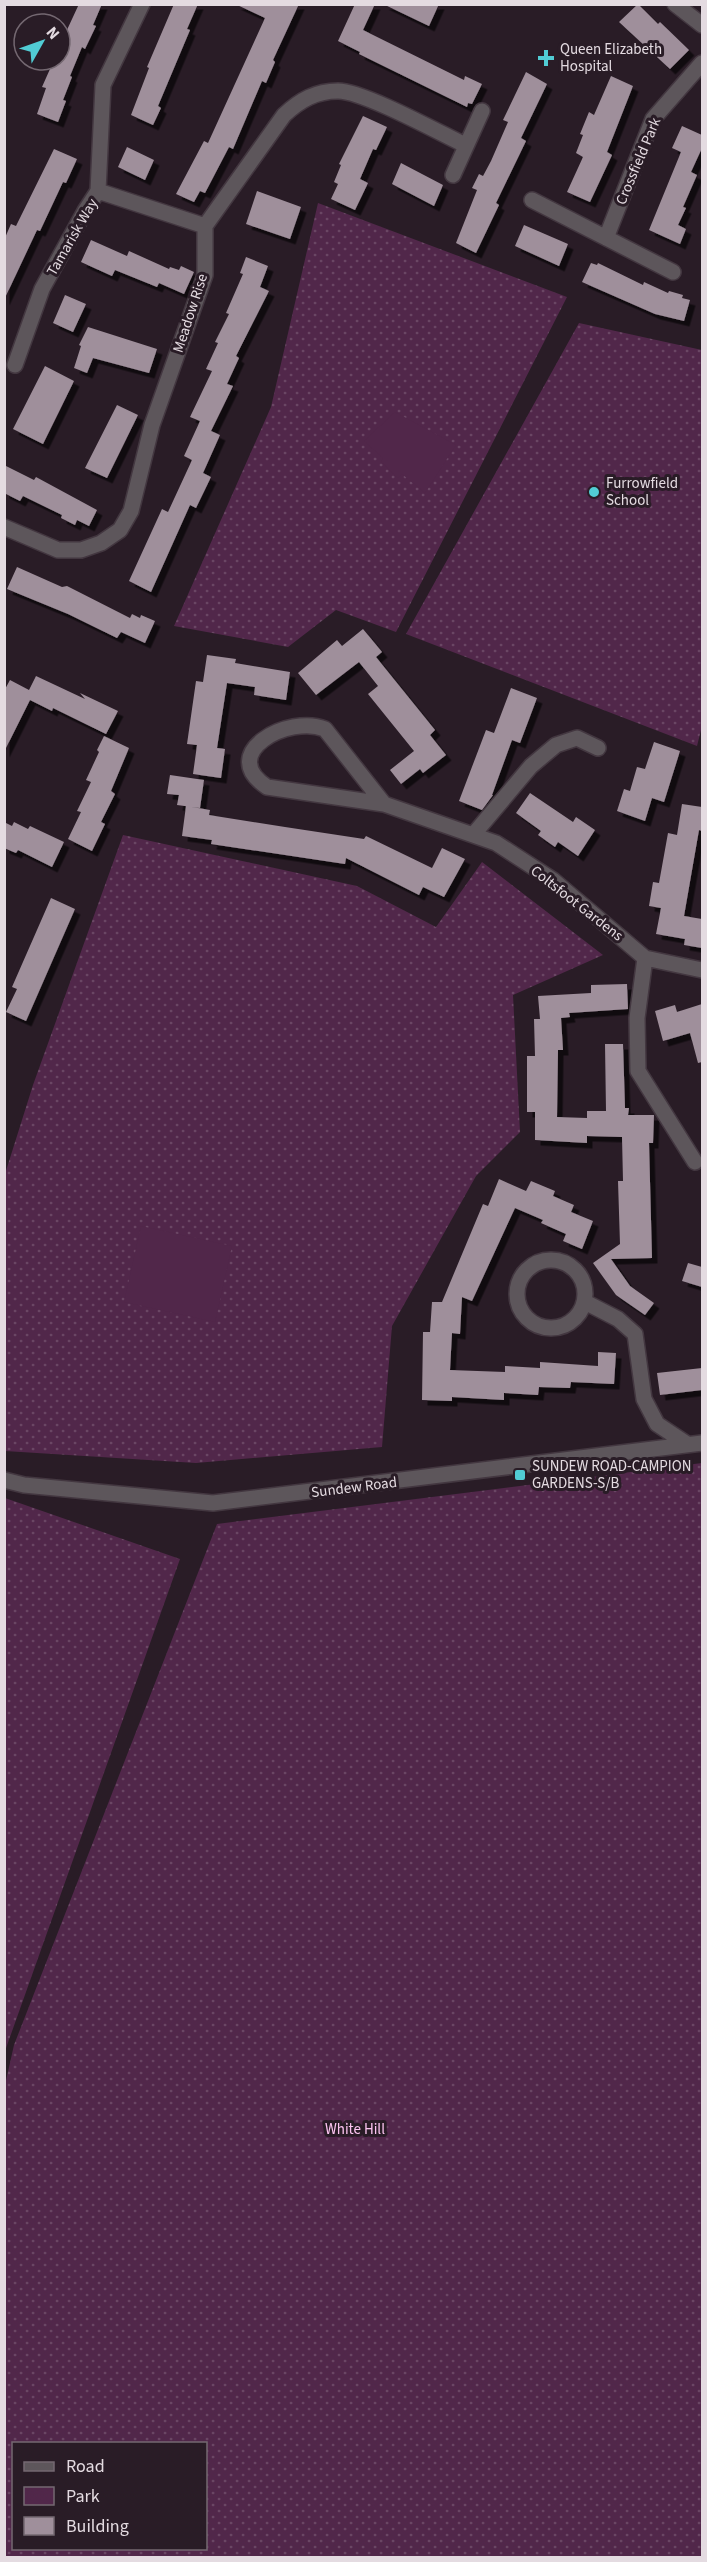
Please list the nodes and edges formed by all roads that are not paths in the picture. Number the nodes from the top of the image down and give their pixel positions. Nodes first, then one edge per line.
1 (142, 4) edge
2 (675, 4) edge
3 (702, 25) edge
4 (702, 63) edge
5 (482, 111) dead end
6 (465, 145) junction
7 (453, 175) dead end
8 (98, 191) junction
9 (532, 200) dead end
10 (205, 226) junction
11 (606, 238) junction
12 (673, 272) dead end
13 (15, 365) dead end
14 (4, 527) edge
15 (598, 748) dead end
16 (384, 804) junction
17 (473, 836) junction
18 (645, 958) junction
19 (702, 970) edge
20 (694, 1162) dead end
21 (585, 1302) junction
22 (695, 1443) edge
23 (4, 1480) edge

1 - 8 street, Tamarisk Way
2 - 3 street
4 - 11 street, Crossfield Park
5 - 6 street
6 - 7 street
6 - 10 street
8 - 10 street
8 - 13 street, Tamarisk Way
9 - 11 street
10 - 14 street, Meadow Rise
11 - 12 street
15 - 17 street
16 - 16 street, Coltsfoot Gardens
16 - 17 street, Coltsfoot Gardens
17 - 18 street, Coltsfoot Gardens
18 - 19 street, Coltsfoot Gardens
18 - 20 street
21 - 21 street
21 - 22 street
22 - 23 street, Sundew Road

